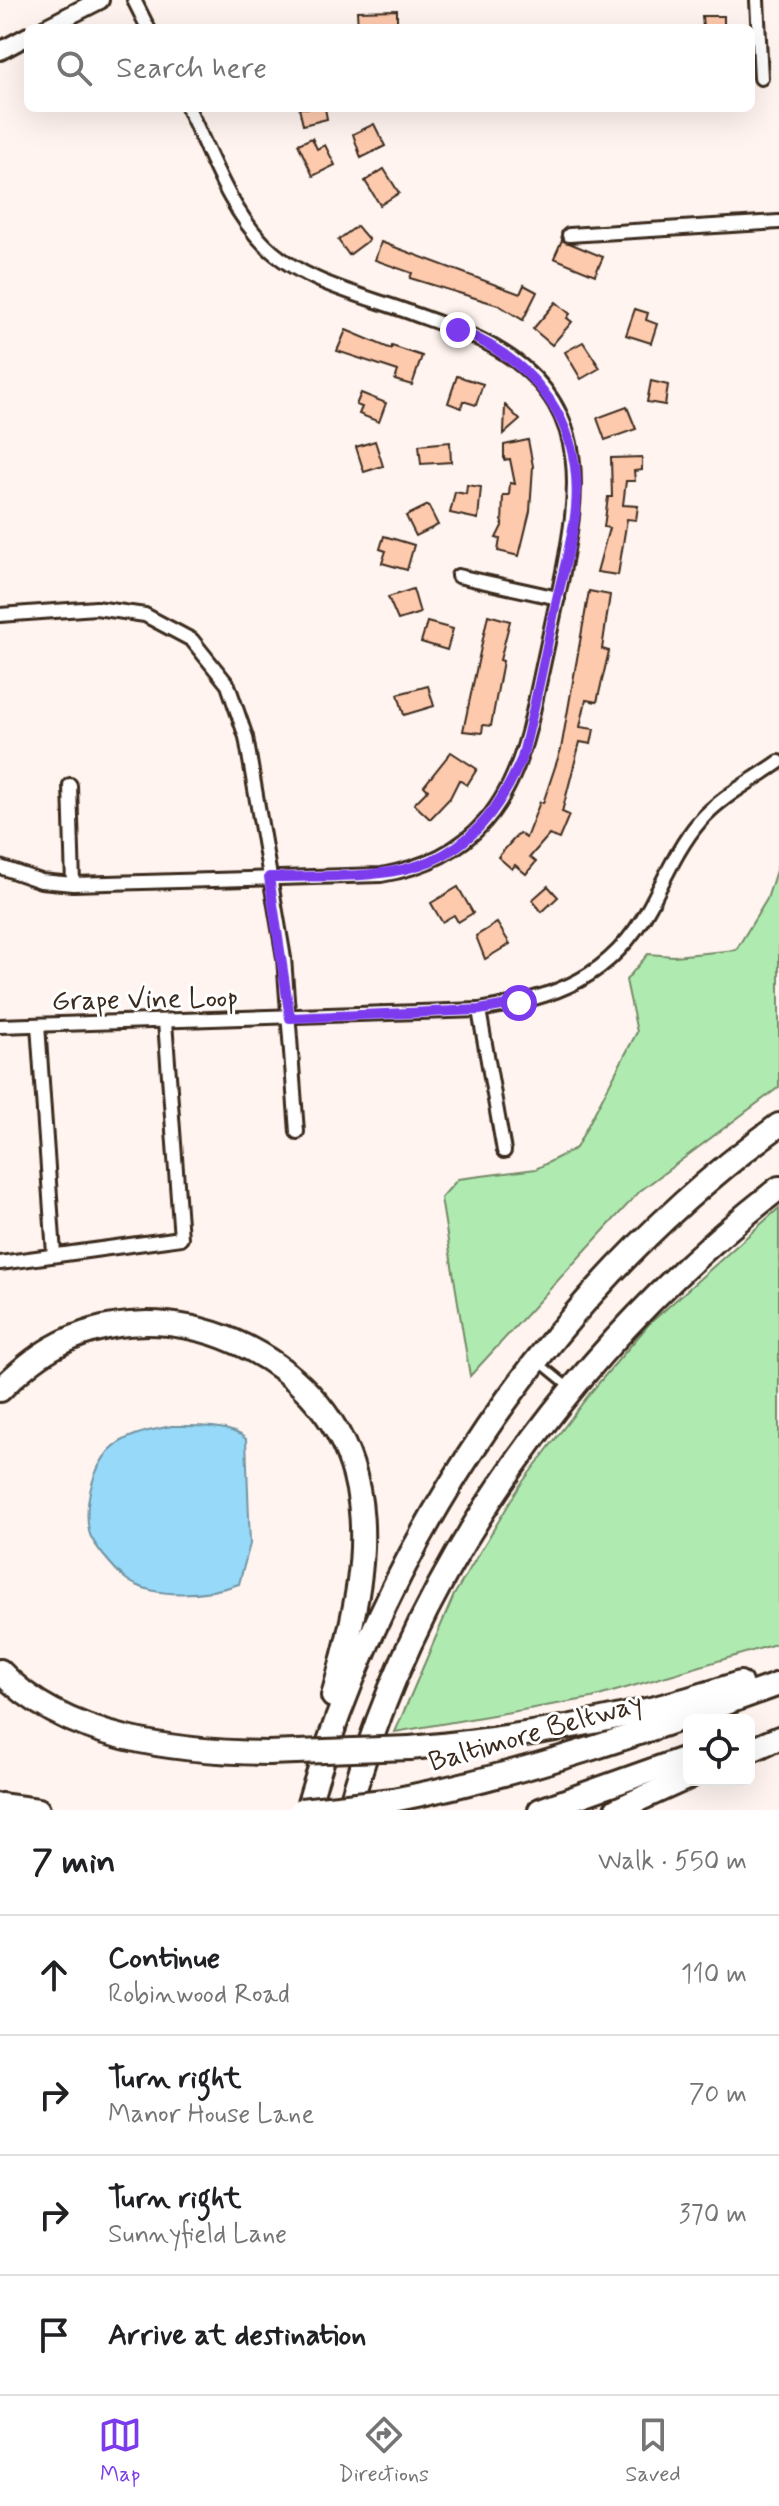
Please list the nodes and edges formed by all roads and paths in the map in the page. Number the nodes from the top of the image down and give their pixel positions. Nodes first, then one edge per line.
1 (100, 0) edge
2 (134, 0) edge
3 (757, 0) edge
4 (53, 24) edge
5 (146, 24) edge
6 (24, 38) edge
7 (0, 51) edge
8 (761, 78) dead end
9 (190, 112) edge
10 (779, 222) edge
11 (569, 235) dead end
12 (458, 576) dead end
13 (558, 598) junction
14 (0, 615) edge
15 (779, 762) edge
16 (70, 785) dead end
17 (0, 867) edge
18 (269, 877) junction
19 (73, 884) junction
20 (479, 1010) junction
21 (290, 1018) junction
22 (165, 1022) junction
23 (38, 1025) junction
24 (0, 1026) edge
25 (779, 1125) edge
26 (297, 1132) dead end
27 (504, 1151) dead end
28 (779, 1188) edge
29 (54, 1254) junction
30 (0, 1263) edge
31 (536, 1360) junction
32 (571, 1389) junction
33 (0, 1390) edge
34 (779, 1670) edge
35 (0, 1671) edge
36 (779, 1684) edge
37 (779, 1723) edge
38 (755, 1732) edge
39 (779, 1738) edge
40 (755, 1748) edge
41 (683, 1759) edge
42 (683, 1780) edge
43 (0, 1805) edge
44 (38, 1810) edge
45 (303, 1810) edge
46 (349, 1810) edge
47 (540, 1810) edge
48 (616, 1810) edge

1 - 4 street
2 - 5 street
3 - 8 street
6 - 7 street
9 - 13 street
10 - 11 street
12 - 13 street
13 - 18 street
14 - 18 street
15 - 20 street, Grape Vine Loop
16 - 19 street
17 - 19 street
18 - 19 street
18 - 21 street
20 - 21 street, Grape Vine Loop
20 - 27 street
21 - 22 street, Grape Vine Loop
21 - 26 street
22 - 23 street, Grape Vine Loop
22 - 29 street
23 - 24 street, Grape Vine Loop
23 - 29 street
25 - 31 highway
28 - 32 highway
29 - 30 street
31 - 32 lane
31 - 45 highway
32 - 46 highway
33 - 45 highway
34 - 35 highway, bridge
36 - 45 highway, Baltimore Beltway, bridge
37 - 38 highway
39 - 40 highway
41 - 47 highway
42 - 48 highway
43 - 44 highway

